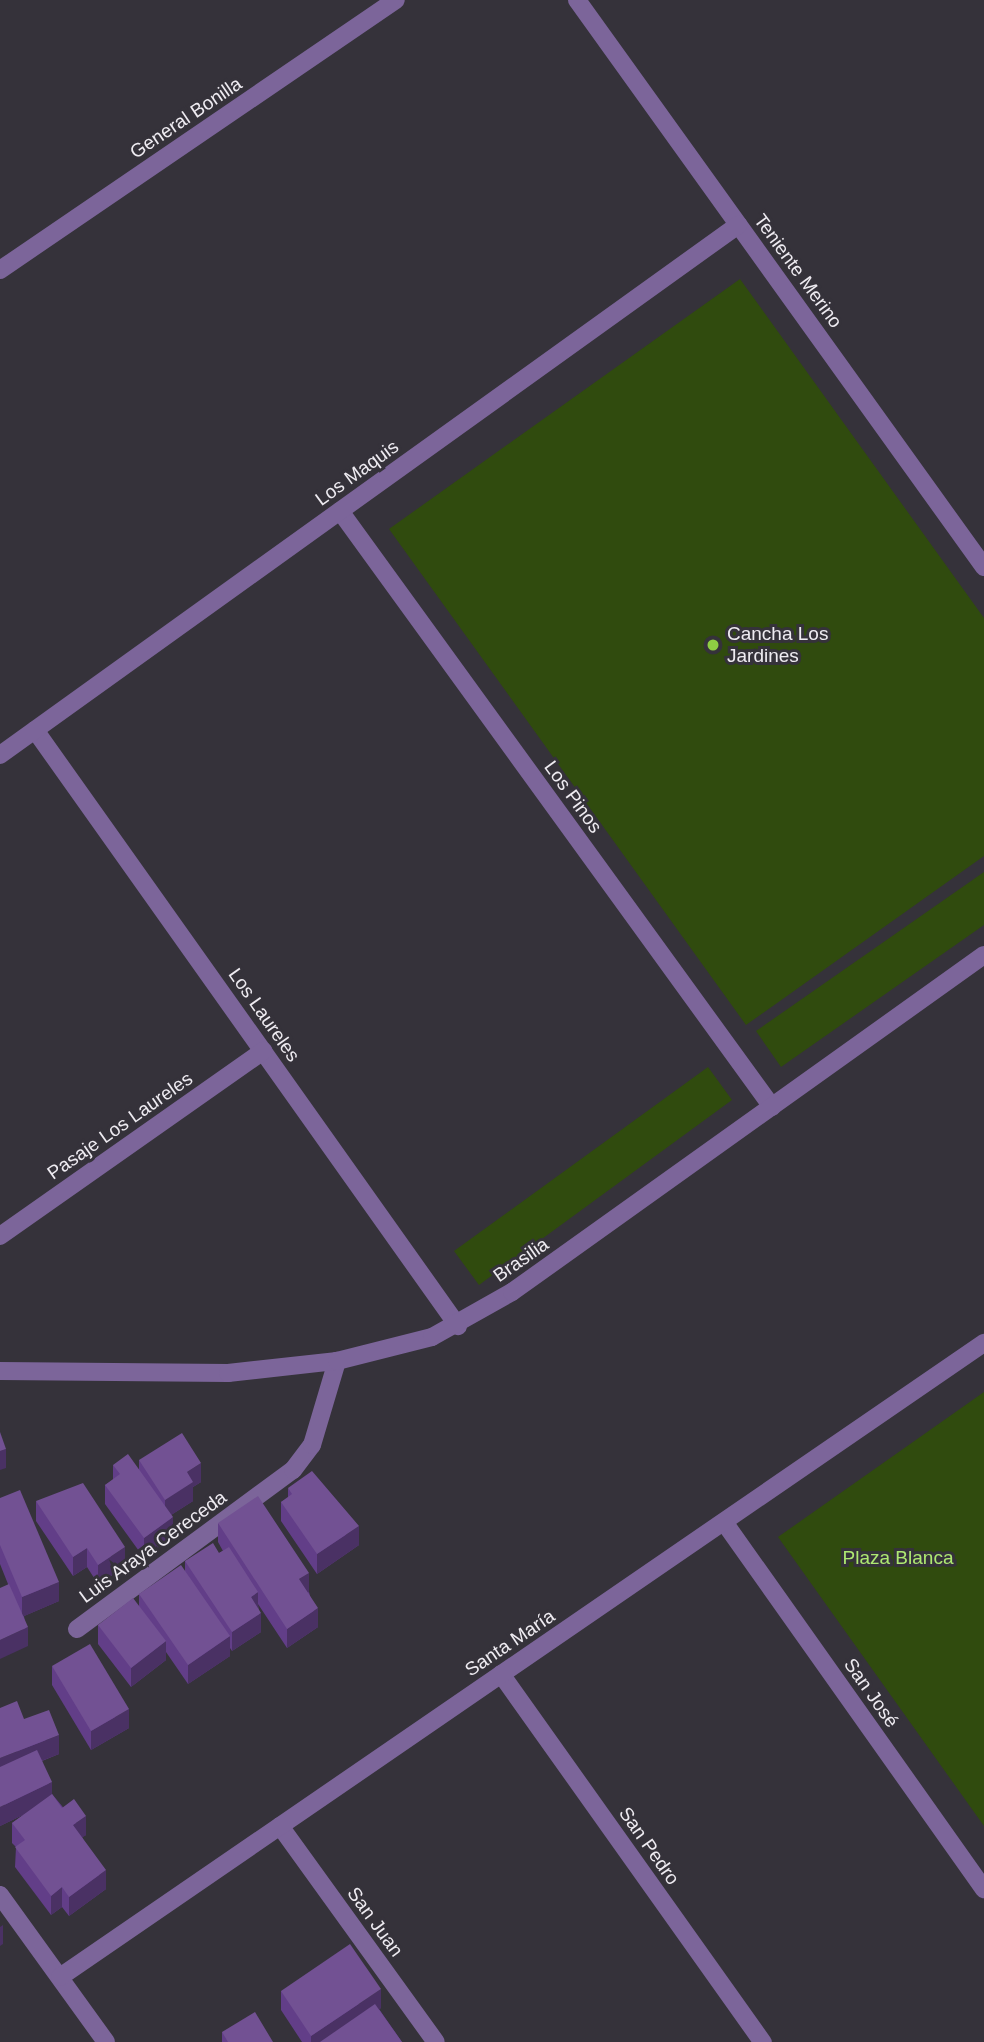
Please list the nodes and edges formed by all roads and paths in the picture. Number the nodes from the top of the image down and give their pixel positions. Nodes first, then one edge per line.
1 (397, 0) edge
2 (577, 0) edge
3 (738, 225) junction
4 (0, 270) edge
5 (340, 511) junction
6 (984, 567) edge
7 (35, 730) junction
8 (0, 755) edge
9 (984, 955) edge
10 (263, 1051) junction
11 (772, 1107) junction
12 (0, 1236) edge
13 (458, 1325) junction
14 (982, 1348) edge
15 (337, 1361) junction
16 (0, 1371) edge
17 (724, 1522) junction
18 (78, 1629) dead end
19 (501, 1674) junction
20 (280, 1826) junction
21 (977, 1864) edge
22 (984, 1889) edge
23 (0, 1895) edge
24 (60, 1977) junction
25 (106, 2042) edge
26 (436, 2042) edge
27 (763, 2042) edge

1 - 4 street, General Bonilla
2 - 3 street, Teniente Merino
3 - 5 street, Los Maquis
3 - 6 street, Teniente Merino
5 - 7 street, Los Maquis
5 - 11 street, Los Pinos
7 - 8 street, Los Maquis
7 - 10 street, Los Laureles
9 - 11 street, Brasilia
10 - 12 street, Pasaje Los Laureles
10 - 13 street, Los Laureles
11 - 13 street, Brasilia
13 - 15 street, Brasilia
14 - 17 street, Santa María
15 - 16 street, Brasilia
15 - 18 street, Luis Araya Cereceda
17 - 19 street, Santa María
17 - 21 street, San José
19 - 20 street, Santa María
19 - 27 street, San Pedro
20 - 24 street, Santa María
20 - 26 street, San Juan
21 - 22 street, San José
23 - 24 street
24 - 25 street

